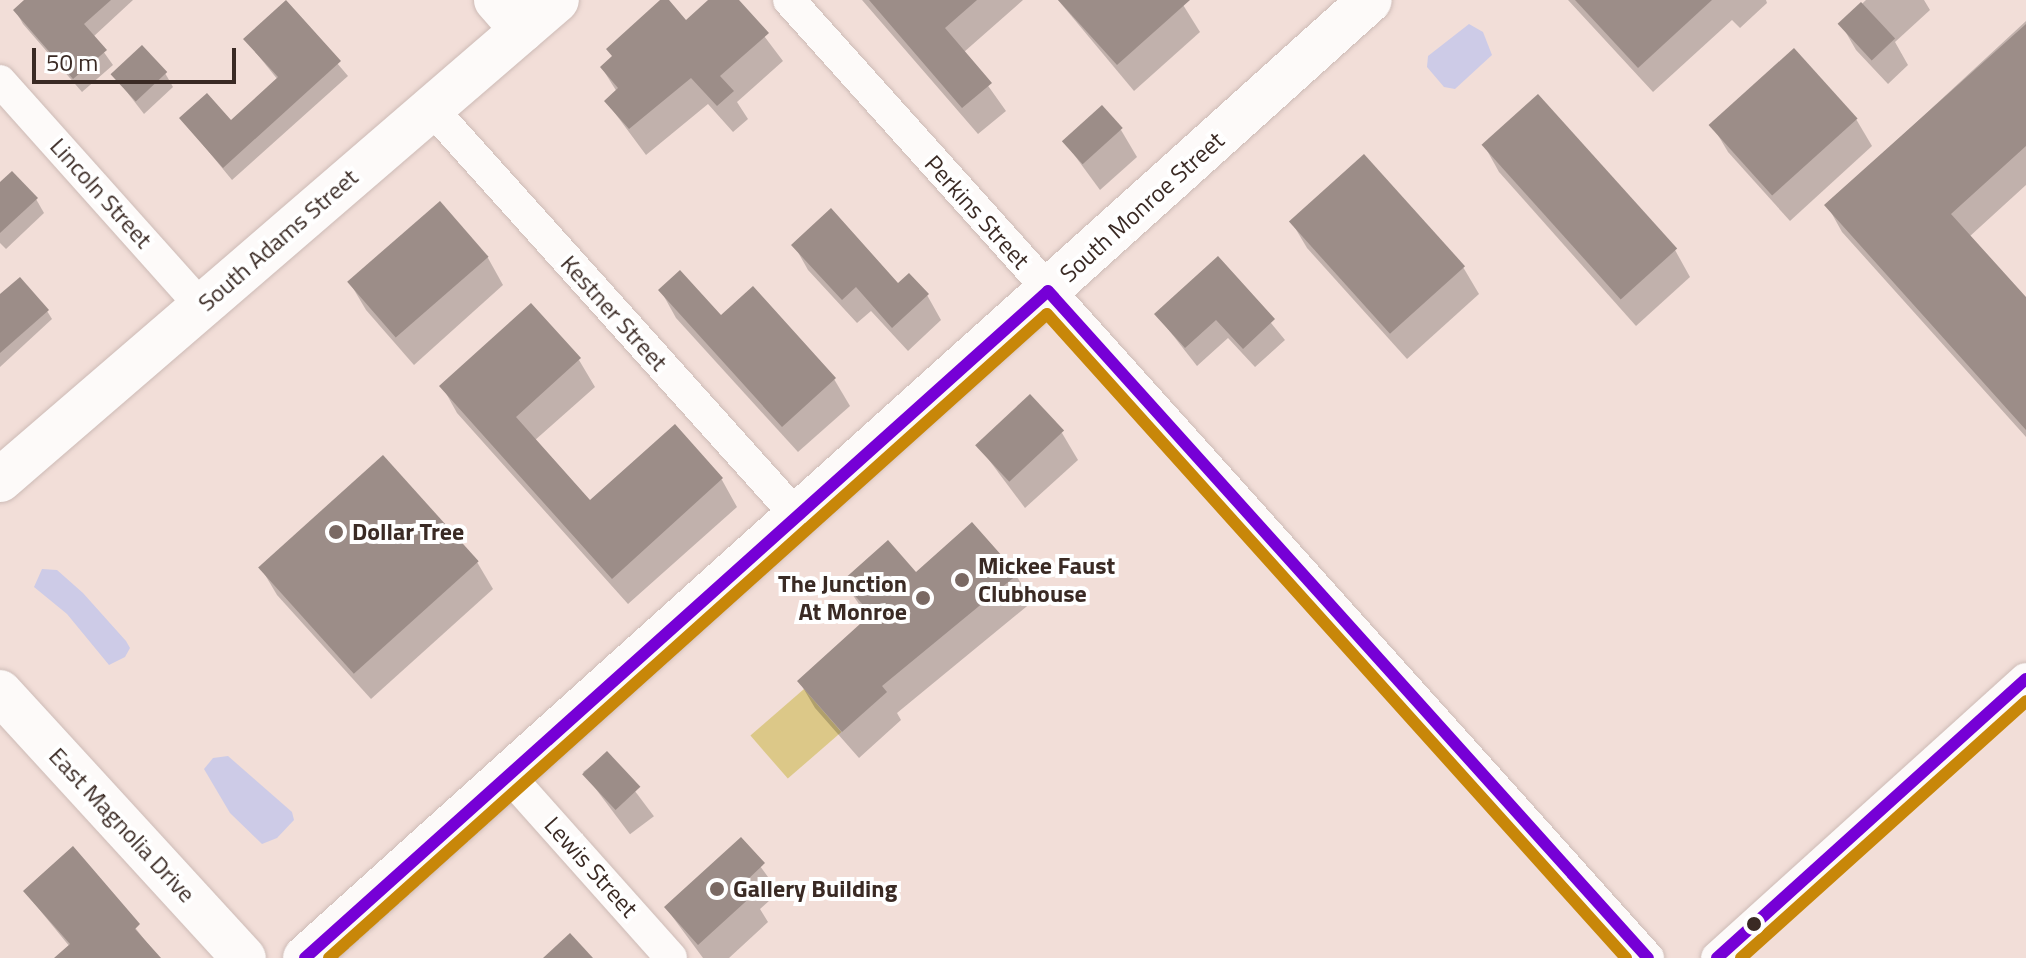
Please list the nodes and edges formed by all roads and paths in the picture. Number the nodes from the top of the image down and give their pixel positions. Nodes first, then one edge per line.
1 (557, 0) edge
2 (789, 0) edge
3 (1370, 0) edge
4 (509, 15) edge
5 (0, 81) edge
6 (432, 109) junction
7 (1048, 291) junction
8 (201, 306) junction
9 (0, 480) edge
10 (798, 517) junction
11 (2026, 679) edge
12 (0, 692) edge
13 (510, 777) junction
14 (244, 958) edge
15 (305, 958) edge
16 (671, 958) edge
17 (1648, 958) edge
18 (1717, 958) edge

1 - 4 main road, South Adams Street
2 - 7 street, Perkins Street
3 - 7 main road, South Monroe Street
4 - 6 main road, South Adams Street
5 - 8 street, Lincoln Street
6 - 8 main road, South Adams Street
6 - 10 street, Kestner Street
7 - 10 main road, South Monroe Street
7 - 17 street, Perkins Street
8 - 9 main road, South Adams Street
10 - 13 main road, South Monroe Street
11 - 18 street
12 - 14 main road, East Magnolia Drive
13 - 15 main road, South Monroe Street
13 - 16 street, Lewis Street

